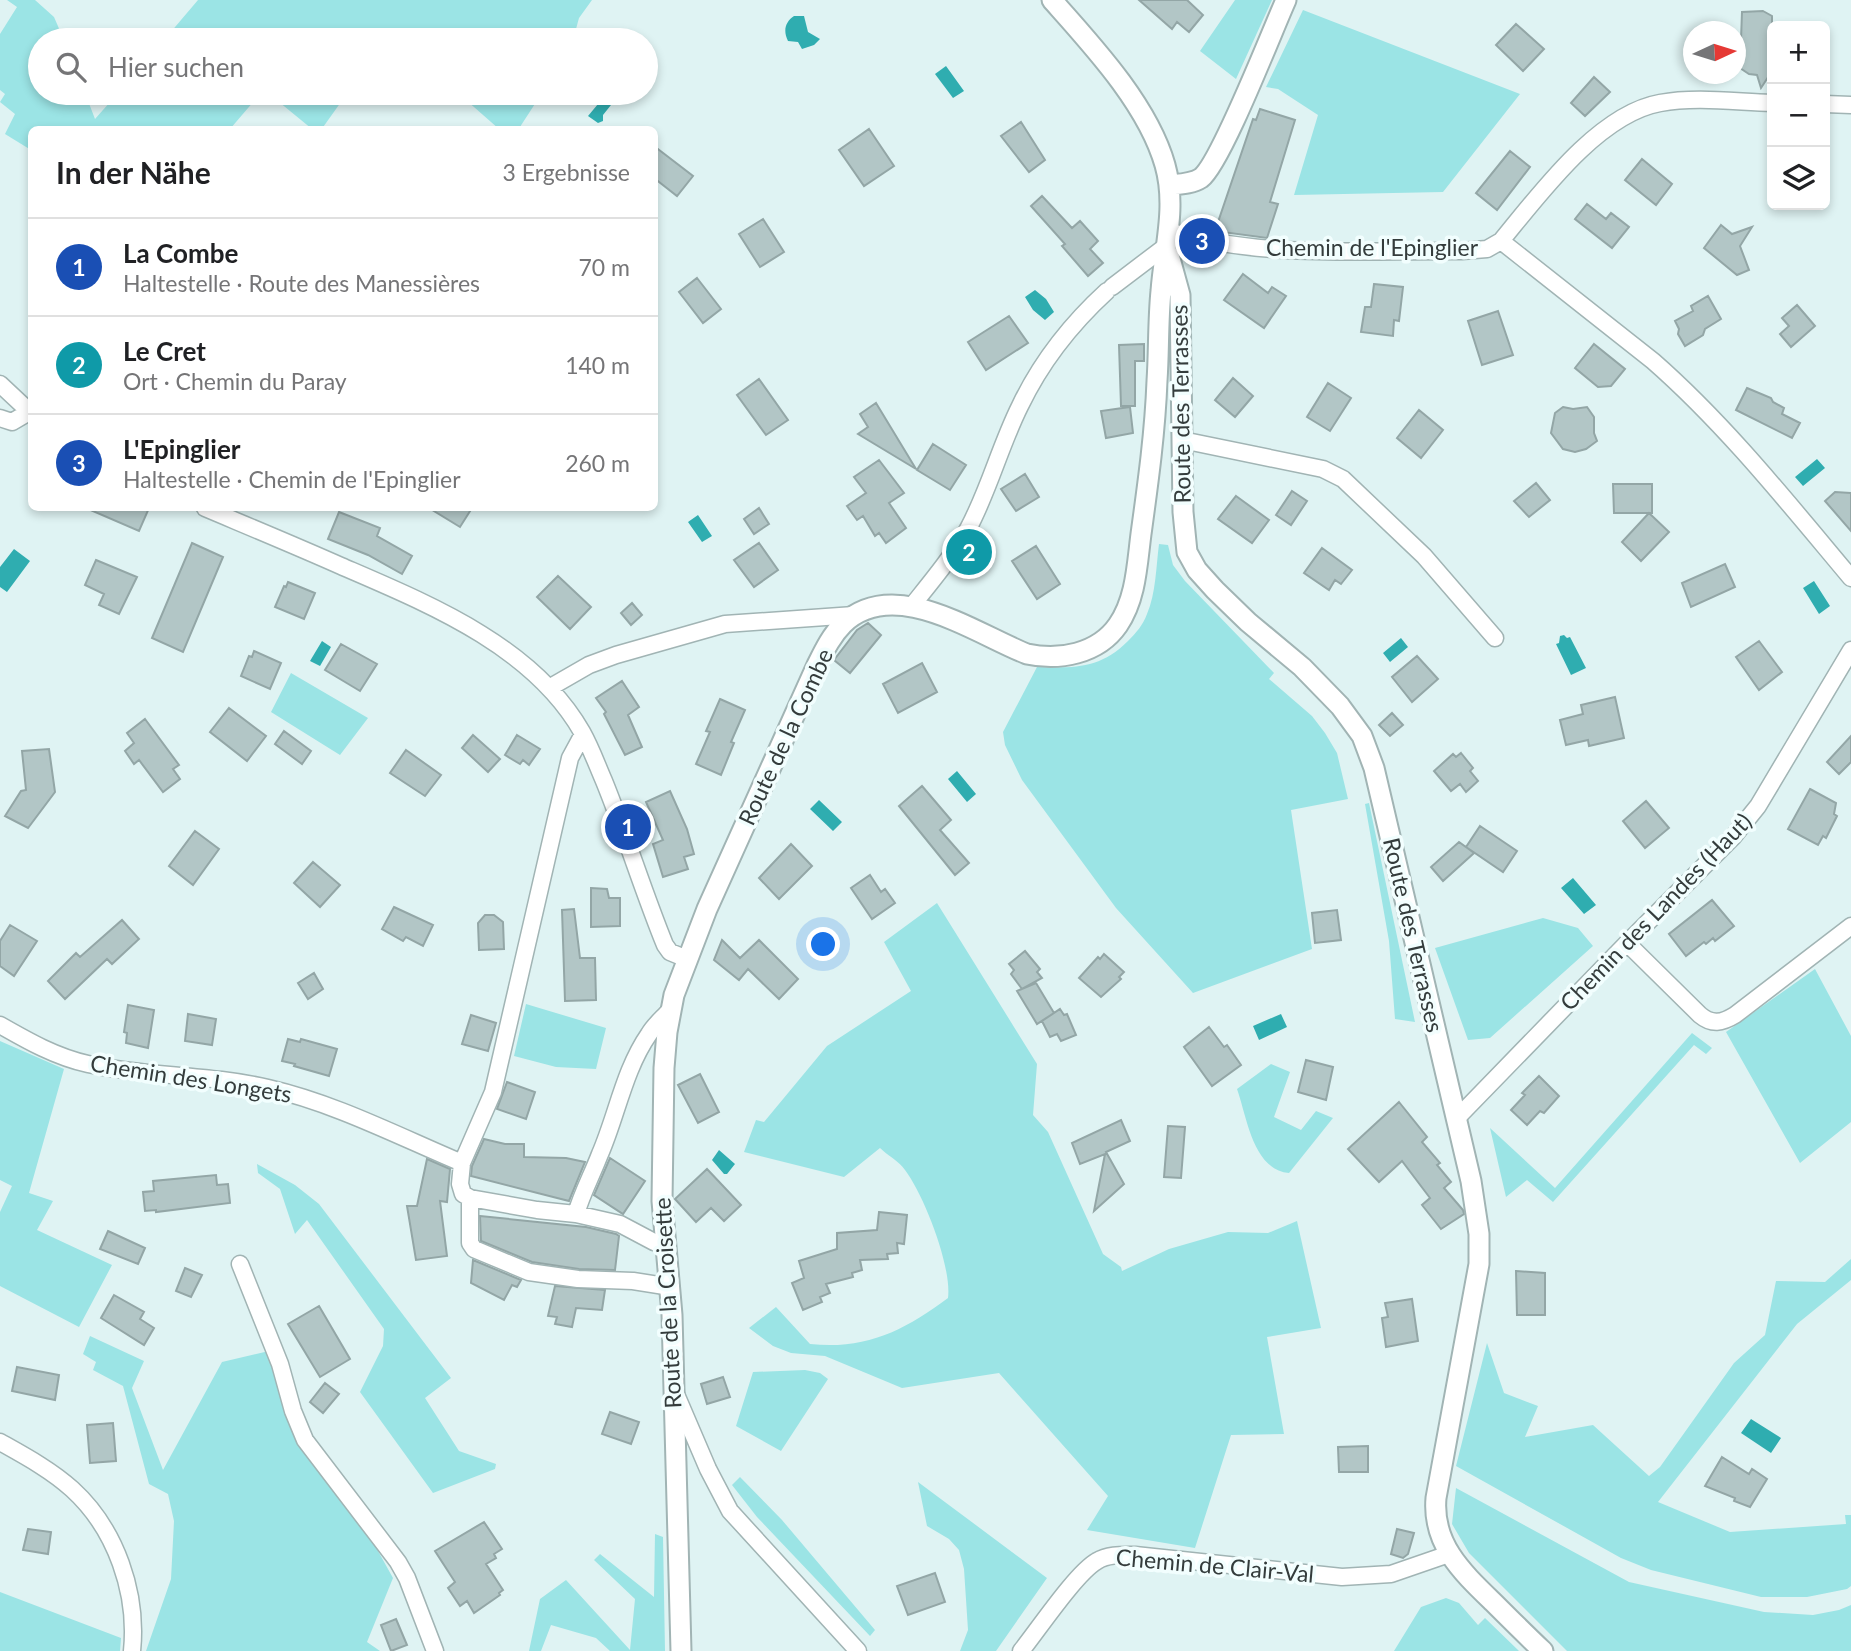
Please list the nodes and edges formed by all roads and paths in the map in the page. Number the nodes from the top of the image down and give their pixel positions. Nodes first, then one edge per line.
1 (1052, 0) edge
2 (1286, 0) edge
3 (1767, 103) edge
4 (1830, 104) edge
5 (1851, 105) edge
6 (1169, 185) junction
7 (1167, 239) junction
8 (1501, 241) junction
9 (0, 384) edge
10 (28, 411) edge
11 (28, 414) edge
12 (0, 418) edge
13 (1182, 440) junction
14 (212, 511) edge
15 (1851, 578) edge
16 (911, 607) junction
17 (854, 615) junction
18 (1495, 638) dead end
19 (1851, 650) edge
20 (549, 688) junction
21 (583, 734) junction
22 (1851, 926) edge
23 (1627, 943) junction
24 (687, 958) junction
25 (670, 1010) junction
26 (0, 1025) edge
27 (1457, 1118) junction
28 (462, 1163) junction
29 (470, 1198) junction
30 (576, 1214) junction
31 (664, 1245) junction
32 (240, 1264) dead end
33 (671, 1287) junction
34 (674, 1390) junction
35 (0, 1442) edge
36 (1449, 1554) junction
37 (132, 1651) edge
38 (435, 1651) edge
39 (681, 1651) edge
40 (858, 1651) edge
41 (1021, 1651) edge
42 (1543, 1651) edge

1 - 6 street
2 - 6 street
3 - 8 street, Chemin de l'Epinglier
4 - 5 street
6 - 7 street
7 - 8 street, Chemin de l'Epinglier
7 - 13 street, Route des Terrasses
7 - 16 street
7 - 16 street
8 - 15 street
9 - 10 street
11 - 12 street
13 - 18 street
13 - 27 street, Route des Terrasses
14 - 20 street
16 - 17 street
17 - 20 street
17 - 24 street, Route de la Combe
19 - 23 street, Chemin des Landes (Haut)
20 - 21 street
21 - 24 street
21 - 28 street
22 - 23 street
23 - 27 street, Chemin des Landes (Haut)
24 - 25 street, Route de la Croisette
25 - 30 street
25 - 31 street, Route de la Croisette
26 - 28 street, Chemin des Longets
27 - 36 street, Route des Terrasses
28 - 29 street
29 - 30 street
29 - 33 street
30 - 31 street
31 - 33 street, Route de la Croisette
32 - 38 street
33 - 34 street, Route de la Croisette
34 - 39 street, Route de la Croisette
34 - 40 street
35 - 37 street
36 - 41 street, Chemin de Clair-Val
36 - 42 street, Route des Terrasses

